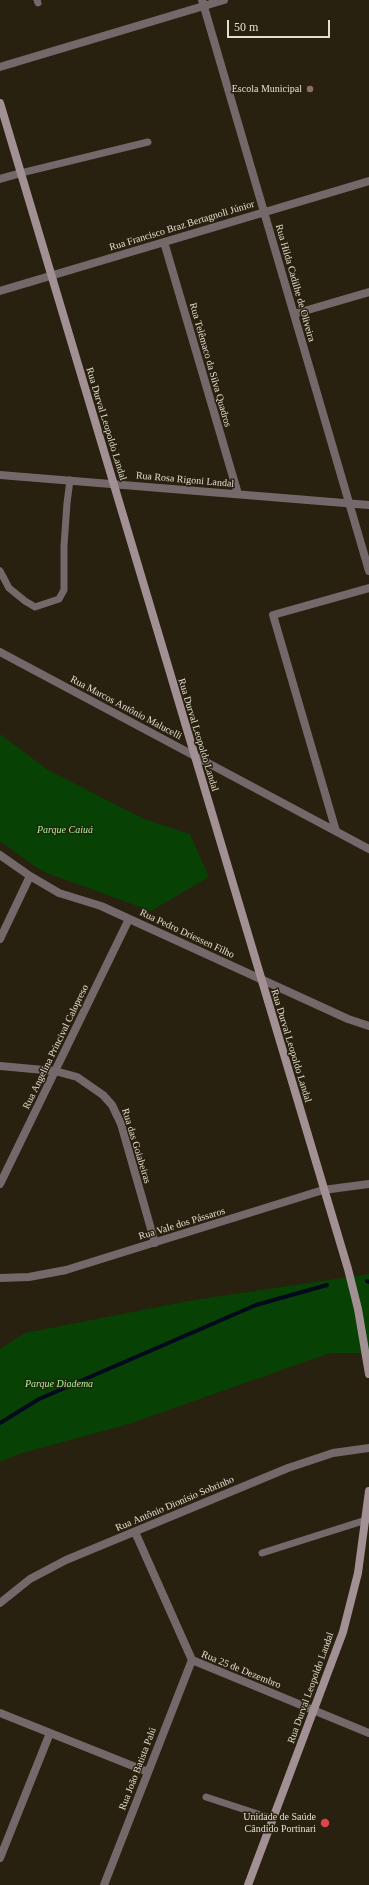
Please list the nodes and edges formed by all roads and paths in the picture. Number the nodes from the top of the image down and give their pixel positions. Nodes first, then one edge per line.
1 (224, 0) edge
2 (202, 3) edge
3 (0, 67) edge
4 (0, 103) edge
5 (148, 142) dead end
6 (21, 173) junction
7 (0, 179) edge
8 (369, 181) edge
9 (264, 212) junction
10 (164, 242) junction
11 (51, 276) junction
12 (0, 291) edge
13 (369, 292) edge
14 (294, 314) junction
15 (0, 475) edge
16 (70, 480) junction
17 (113, 484) junction
18 (238, 494) junction
19 (349, 504) junction
20 (369, 505) edge
21 (0, 571) edge
22 (369, 571) edge
23 (369, 588) edge
24 (0, 652) edge
25 (194, 756) junction
26 (336, 831) junction
27 (369, 849) edge
28 (0, 854) edge
29 (30, 876) junction
30 (129, 919) junction
31 (0, 939) edge
32 (260, 978) junction
33 (369, 1026) edge
34 (0, 1066) edge
35 (55, 1071) junction
36 (0, 1184) edge
37 (369, 1184) edge
38 (323, 1190) junction
39 (155, 1243) junction
40 (0, 1278) edge
41 (369, 1374) edge
42 (369, 1448) edge
43 (369, 1491) edge
44 (368, 1519) edge
45 (135, 1532) junction
46 (262, 1553) dead end
47 (0, 1602) edge
48 (192, 1660) junction
49 (314, 1711) junction
50 (0, 1713) edge
51 (50, 1733) junction
52 (369, 1733) edge
53 (148, 1772) junction
54 (206, 1798) dead end
55 (273, 1819) junction
56 (0, 1858) edge
57 (104, 1885) edge
58 (248, 1885) edge

1 - 2 street
2 - 3 street
2 - 9 street, Rua Hilda Cadilhe de Oliveira
4 - 6 street, Rua Durval Leopoldo Landal
5 - 6 lane
6 - 7 street
6 - 11 street, Rua Durval Leopoldo Landal
8 - 9 street, Rua Francisco Braz Bertagnoli Júnior
9 - 10 street, Rua Francisco Braz Bertagnoli Júnior
9 - 14 street, Rua Hilda Cadilhe de Oliveira
10 - 11 street, Rua Francisco Braz Bertagnoli Júnior
10 - 18 street, Rua Telêmaco da Silva Quadros
11 - 12 street, Rua Francisco Braz Bertagnoli Júnior
11 - 17 street, Rua Durval Leopoldo Landal
13 - 14 street
14 - 19 street, Rua Hilda Cadilhe de Oliveira
15 - 16 street, Rua Rosa Rigoni Landal
16 - 17 street, Rua Rosa Rigoni Landal
16 - 21 lane
17 - 18 street, Rua Rosa Rigoni Landal
17 - 25 street, Rua Durval Leopoldo Landal
18 - 19 street, Rua Rosa Rigoni Landal
19 - 20 street, Rua Rosa Rigoni Landal
19 - 22 street, Rua Hilda Cadilhe de Oliveira
23 - 26 street
24 - 25 street, Rua Marcos Antônio Malucelli
25 - 26 street, Rua Marcos Antônio Malucelli
25 - 32 street, Rua Durval Leopoldo Landal
26 - 27 street, Rua Marcos Antônio Malucelli
28 - 29 street, Rua Pedro Driessen Filho
29 - 30 street, Rua Pedro Driessen Filho
29 - 31 street
30 - 32 street, Rua Pedro Driessen Filho
30 - 35 street, Rua Angelina Princival Calopreso
32 - 33 street, Rua Pedro Driessen Filho
32 - 38 street, Rua Durval Leopoldo Landal
34 - 35 street, Rua das Goiabeiras
35 - 36 street, Rua Angelina Princival Calopreso
35 - 39 street, Rua das Goiabeiras
37 - 38 street, Rua Vale dos Pássaros
38 - 39 street, Rua Vale dos Pássaros
38 - 41 street, Rua Durval Leopoldo Landal
39 - 40 street, Rua Vale dos Pássaros
42 - 45 street, Rua Antônio Dionísio Sobrinho
43 - 44 street, Rua Durval Leopoldo Landal
44 - 46 lane
44 - 49 street, Rua Durval Leopoldo Landal
45 - 47 street, Rua Antônio Dionísio Sobrinho
45 - 48 street, Rua 25 de Dezembro
48 - 49 street, Rua 25 de Dezembro
48 - 53 street, Rua João Batista Palú
49 - 52 street, Rua 25 de Dezembro
49 - 55 street, Rua Durval Leopoldo Landal
50 - 51 street
51 - 53 street
51 - 56 street
53 - 57 street, Rua João Batista Palú
54 - 55 lane
55 - 58 street, Rua Durval Leopoldo Landal

